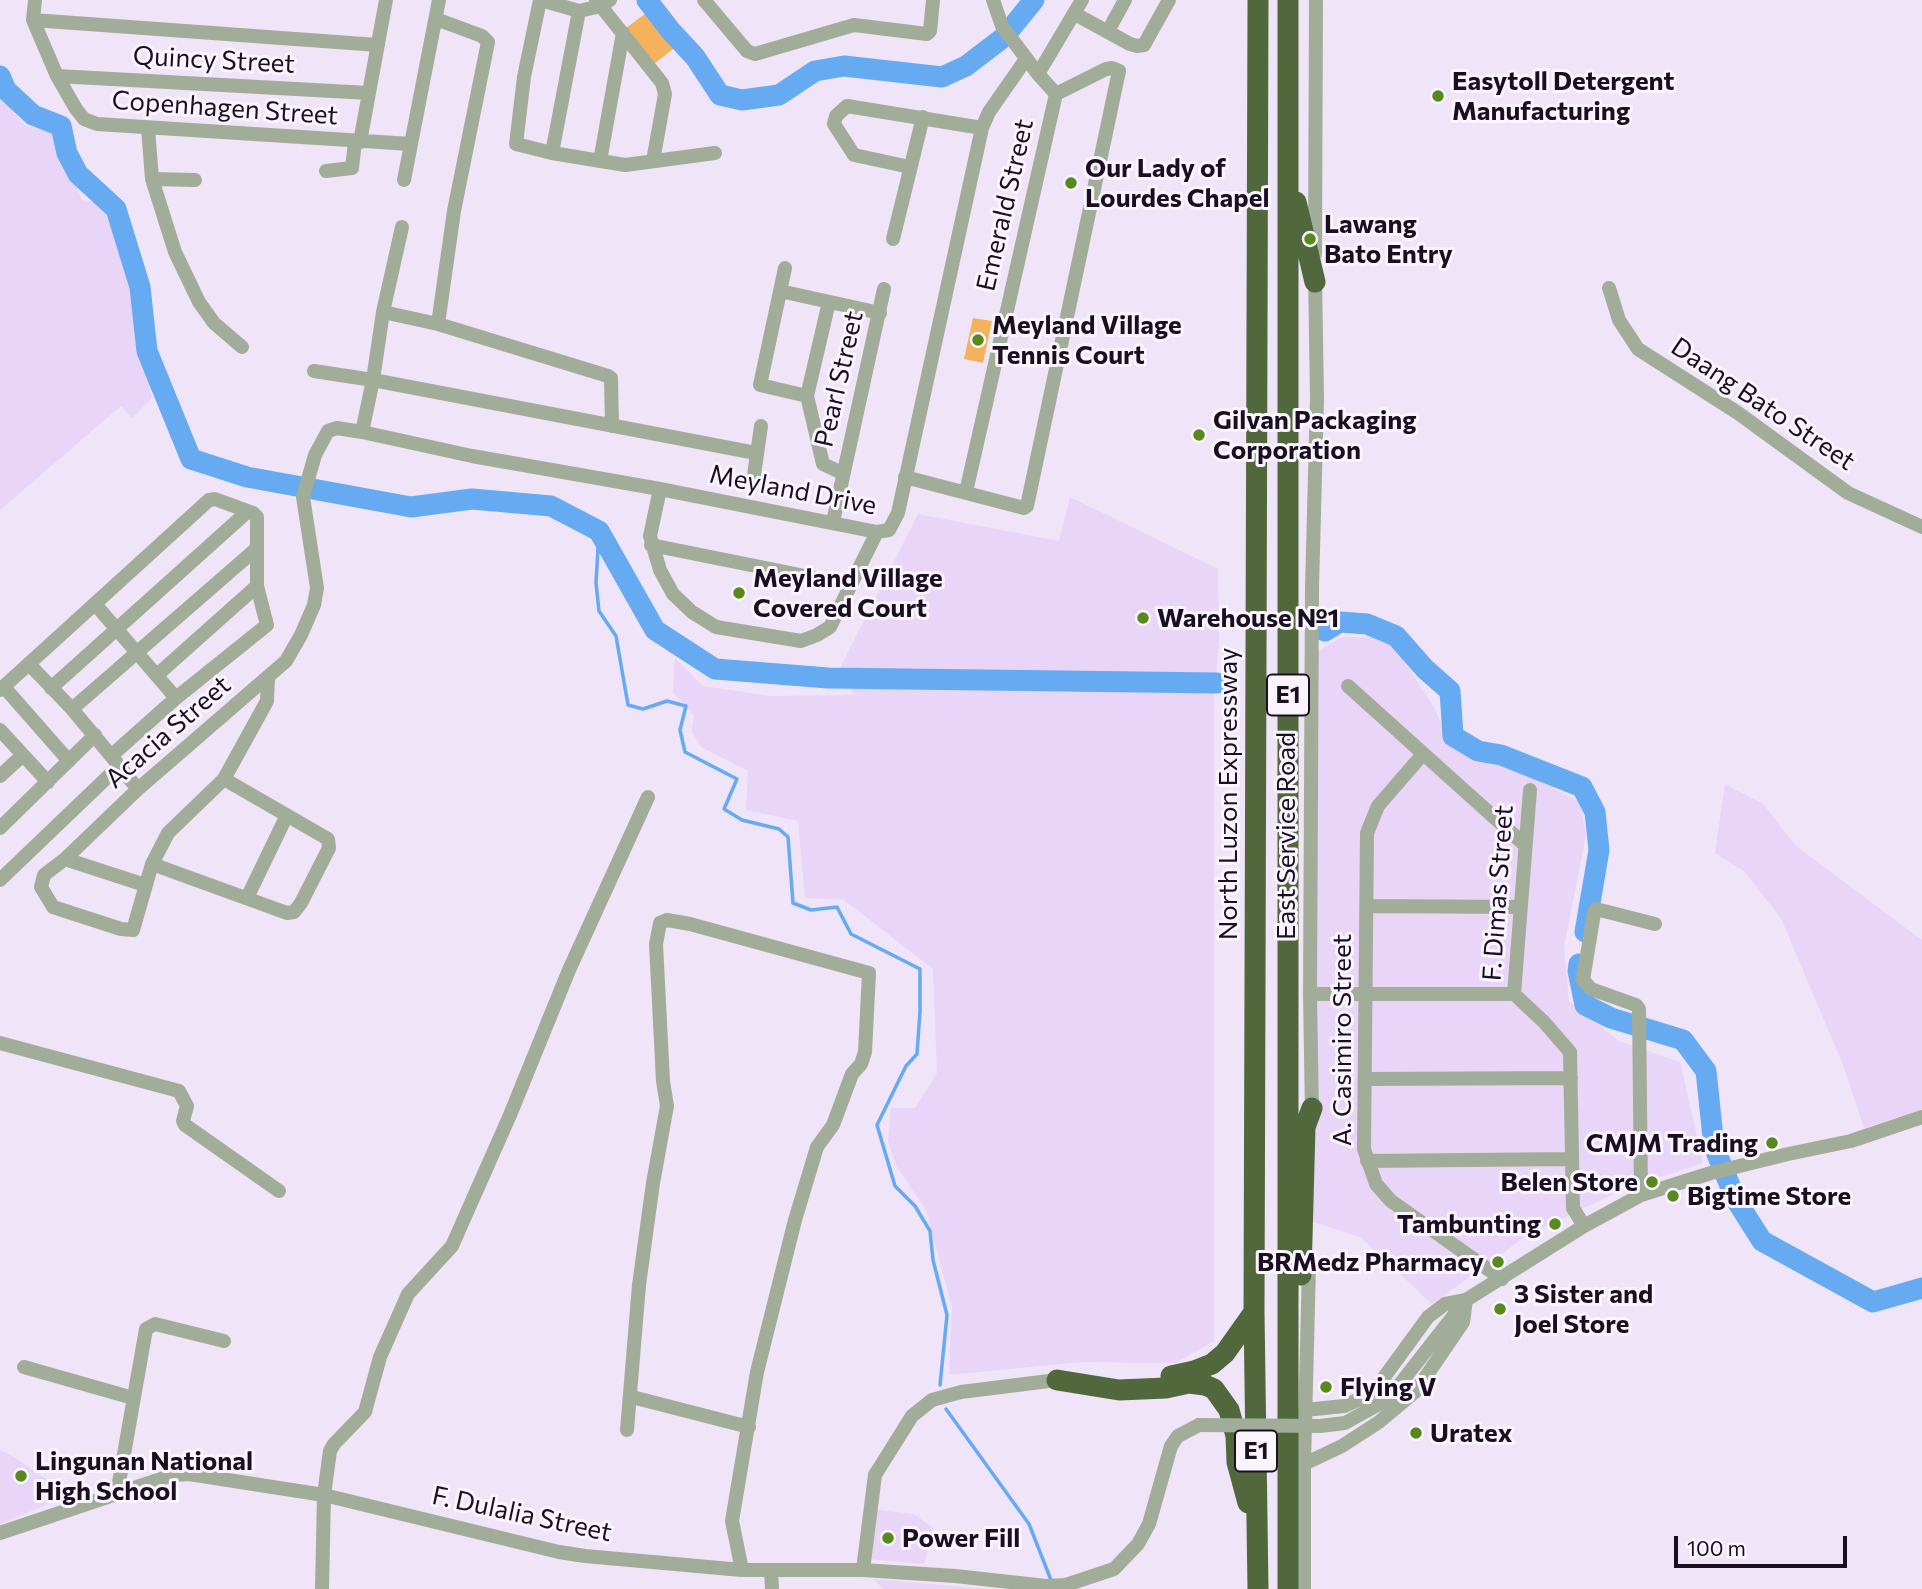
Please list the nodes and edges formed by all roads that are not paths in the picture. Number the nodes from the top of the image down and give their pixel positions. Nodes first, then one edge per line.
1 (35, 0) edge
2 (386, 0) edge
3 (439, 0) edge
4 (540, 0) edge
5 (704, 0) edge
6 (933, 0) edge
7 (993, 0) edge
8 (1125, 0) edge
9 (1169, 0) edge
10 (1258, 0) edge
11 (1288, 0) edge
12 (1316, 0) edge
13 (602, 2) edge
14 (1079, 7) edge
15 (579, 11) junction
16 (436, 19) junction
17 (33, 20) junction
18 (1108, 31) junction
19 (623, 33) junction
20 (378, 45) junction
21 (1026, 59) junction
22 (1038, 74) junction
23 (57, 76) junction
24 (369, 93) junction
25 (1056, 94) junction
26 (923, 117) junction
27 (148, 128) junction
28 (982, 128) junction
29 (357, 142) junction
30 (411, 144) junction
31 (552, 153) junction
32 (715, 153) dead end
33 (600, 161) junction
34 (653, 161) junction
35 (1287, 166) junction
36 (910, 167) junction
37 (326, 170) dead end
38 (152, 178) junction
39 (195, 180) dead end
40 (404, 180) dead end
41 (402, 227) dead end
42 (893, 239) dead end
43 (785, 268) dead end
44 (1315, 282) junction
45 (1609, 288) dead end
46 (884, 289) dead end
47 (780, 291) junction
48 (829, 302) junction
49 (383, 312) junction
50 (880, 313) junction
51 (438, 324) junction
52 (242, 347) dead end
53 (314, 371) dead end
54 (373, 380) junction
55 (807, 396) junction
56 (612, 426) junction
57 (761, 426) dead end
58 (362, 432) junction
59 (756, 453) junction
60 (842, 473) junction
61 (754, 475) dead end
62 (905, 477) junction
63 (660, 489) junction
64 (966, 492) junction
65 (303, 497) joint
66 (247, 512) junction
67 (832, 522) junction
68 (1922, 527) edge
69 (877, 532) junction
70 (651, 545) junction
71 (256, 548) junction
72 (850, 585) junction
73 (257, 586) junction
74 (94, 604) junction
75 (117, 628) junction
76 (137, 652) junction
77 (29, 664) junction
78 (157, 675) junction
79 (268, 677) junction
80 (1348, 686) dead end
81 (51, 688) junction
82 (2, 689) edge
83 (176, 698) junction
84 (72, 709) junction
85 (0, 730) edge
86 (94, 735) junction
87 (1423, 754) junction
88 (23, 755) junction
89 (69, 761) junction
90 (115, 761) junction
91 (0, 776) edge
92 (224, 779) junction
93 (48, 782) junction
94 (138, 789) junction
95 (1530, 790) dead end
96 (648, 797) dead end
97 (287, 816) junction
98 (0, 828) edge
99 (1525, 845) junction
100 (65, 859) junction
101 (152, 864) junction
102 (0, 880) edge
103 (145, 885) junction
104 (247, 898) junction
105 (1366, 906) junction
106 (1520, 907) junction
107 (1655, 924) dead end
108 (1310, 994) junction
109 (1367, 994) junction
110 (1514, 994) junction
111 (0, 1043) edge
112 (1571, 1078) junction
113 (1366, 1079) junction
114 (1312, 1108) junction
115 (1922, 1117) edge
116 (1571, 1159) junction
117 (1367, 1161) junction
118 (279, 1191) dead end
119 (1641, 1195) junction
120 (1584, 1226) junction
121 (1502, 1279) junction
122 (1466, 1300) junction
123 (1254, 1312) junction
124 (224, 1341) dead end
125 (24, 1367) dead end
126 (1057, 1380) junction
127 (1289, 1391) junction
128 (632, 1396) junction
129 (133, 1398) junction
130 (1305, 1410) junction
131 (749, 1427) junction
132 (627, 1430) dead end
133 (1304, 1464) junction
134 (117, 1494) junction
135 (324, 1495) junction
136 (0, 1533) edge
137 (1257, 1534) junction
138 (742, 1570) junction
139 (863, 1570) junction
140 (771, 1571) junction
141 (322, 1589) edge
142 (772, 1589) edge
143 (1258, 1589) edge
144 (1288, 1589) edge
145 (1304, 1589) edge

1 - 17 street, Copenhagen Street
2 - 20 street
3 - 16 street
4 - 15 street
4 - 31 street
5 - 6 street
7 - 21 street
8 - 18 street
9 - 18 street
10 - 123 highway, North Luzon Expressway / E1
11 - 35 highway, E1
12 - 44 street, East Service Road
13 - 15 street
13 - 19 street
14 - 18 street
14 - 22 street
15 - 31 street
16 - 30 street
16 - 51 street
17 - 20 street
17 - 23 street, Copenhagen Street
19 - 33 street
19 - 34 street
20 - 24 street
21 - 22 street
21 - 28 street, Meyland Drive
22 - 25 street
23 - 24 street, Quincy Street
23 - 27 street, Copenhagen Street
24 - 29 street
25 - 64 street, Emerald Street
25 - 64 street
26 - 28 street
26 - 36 street
26 - 36 street
27 - 29 street, Copenhagen Street
27 - 38 street
28 - 62 street, Meyland Drive
29 - 30 street, Copenhagen Street
29 - 37 street
30 - 40 street
31 - 33 street
32 - 34 street
33 - 34 street
35 - 44 highway
35 - 127 highway, E1
36 - 42 street
38 - 39 street
38 - 52 street
41 - 49 street
43 - 47 street
44 - 108 street, East Service Road
45 - 68 street, Daang Bato Street
46 - 50 street, Pearl Street
47 - 48 street
47 - 55 street
48 - 50 street
48 - 55 street
49 - 51 street
49 - 54 street
50 - 60 street, Pearl Street
51 - 56 street
53 - 54 street
54 - 56 street
54 - 58 street
55 - 60 street
56 - 59 street
57 - 59 street
58 - 63 street, Meyland Drive
58 - 65 street, Meyland Drive
59 - 61 street
60 - 67 street, Pearl Street
62 - 64 street
62 - 69 street, Meyland Drive
63 - 67 street, Meyland Drive
63 - 70 street
65 - 79 street, Acacia Street
66 - 71 street
66 - 74 street
66 - 75 street
67 - 69 street, Meyland Drive
69 - 72 street
70 - 72 street
70 - 72 street
71 - 73 street
71 - 76 street
73 - 78 street
73 - 83 street
74 - 75 street
74 - 77 street
75 - 76 street
75 - 81 street
76 - 78 street
76 - 84 street
77 - 81 street
77 - 82 street
78 - 83 street
79 - 92 street
79 - 94 street, Acacia Street
80 - 87 street
81 - 84 street
82 - 89 street
83 - 90 street
84 - 86 street
85 - 88 street
86 - 89 street
86 - 90 street
87 - 99 street
87 - 105 street, A. Casimiro Street
88 - 91 street
88 - 93 street
89 - 93 street
90 - 94 street
90 - 102 street
92 - 97 street
92 - 101 street
93 - 98 street
94 - 100 street, Acacia Street
95 - 99 street, F. Dimas Street
96 - 135 street
97 - 104 street
97 - 104 street
99 - 106 street, F. Dimas Street
100 - 103 street
100 - 103 street, Acacia Street
101 - 103 street
101 - 104 street
105 - 106 street
105 - 109 street, A. Casimiro Street
106 - 110 street, F. Dimas Street
107 - 119 street
108 - 109 street
108 - 114 street, East Service Road
109 - 110 street
109 - 113 street, A. Casimiro Street
110 - 112 street, F. Dimas Street
111 - 118 street
112 - 113 street
112 - 116 street, F. Dimas Street
113 - 117 street, A. Casimiro Street
114 - 127 highway
114 - 130 street, East Service Road
115 - 119 street
116 - 117 street
116 - 120 street, F. Dimas Street
117 - 121 street, A. Casimiro Street
119 - 120 street
120 - 121 street
121 - 122 street
122 - 130 street
122 - 133 street
122 - 139 street, F. Dulalia Street, bridge
123 - 126 highway
123 - 137 highway, North Luzon Expressway / E1
124 - 129 street
125 - 129 street
126 - 137 highway
126 - 139 street
127 - 144 highway, E1
128 - 131 street
128 - 131 street
128 - 132 street
129 - 134 street
130 - 133 street, East Service Road
131 - 138 street
133 - 145 street, East Service Road
134 - 135 street, F. Dulalia Street
134 - 136 street, F. Dulalia Street
135 - 138 street, F. Dulalia Street
135 - 141 street
137 - 143 highway, North Luzon Expressway / E1
138 - 140 street, F. Dulalia Street
139 - 140 street, F. Dulalia Street
140 - 142 street

